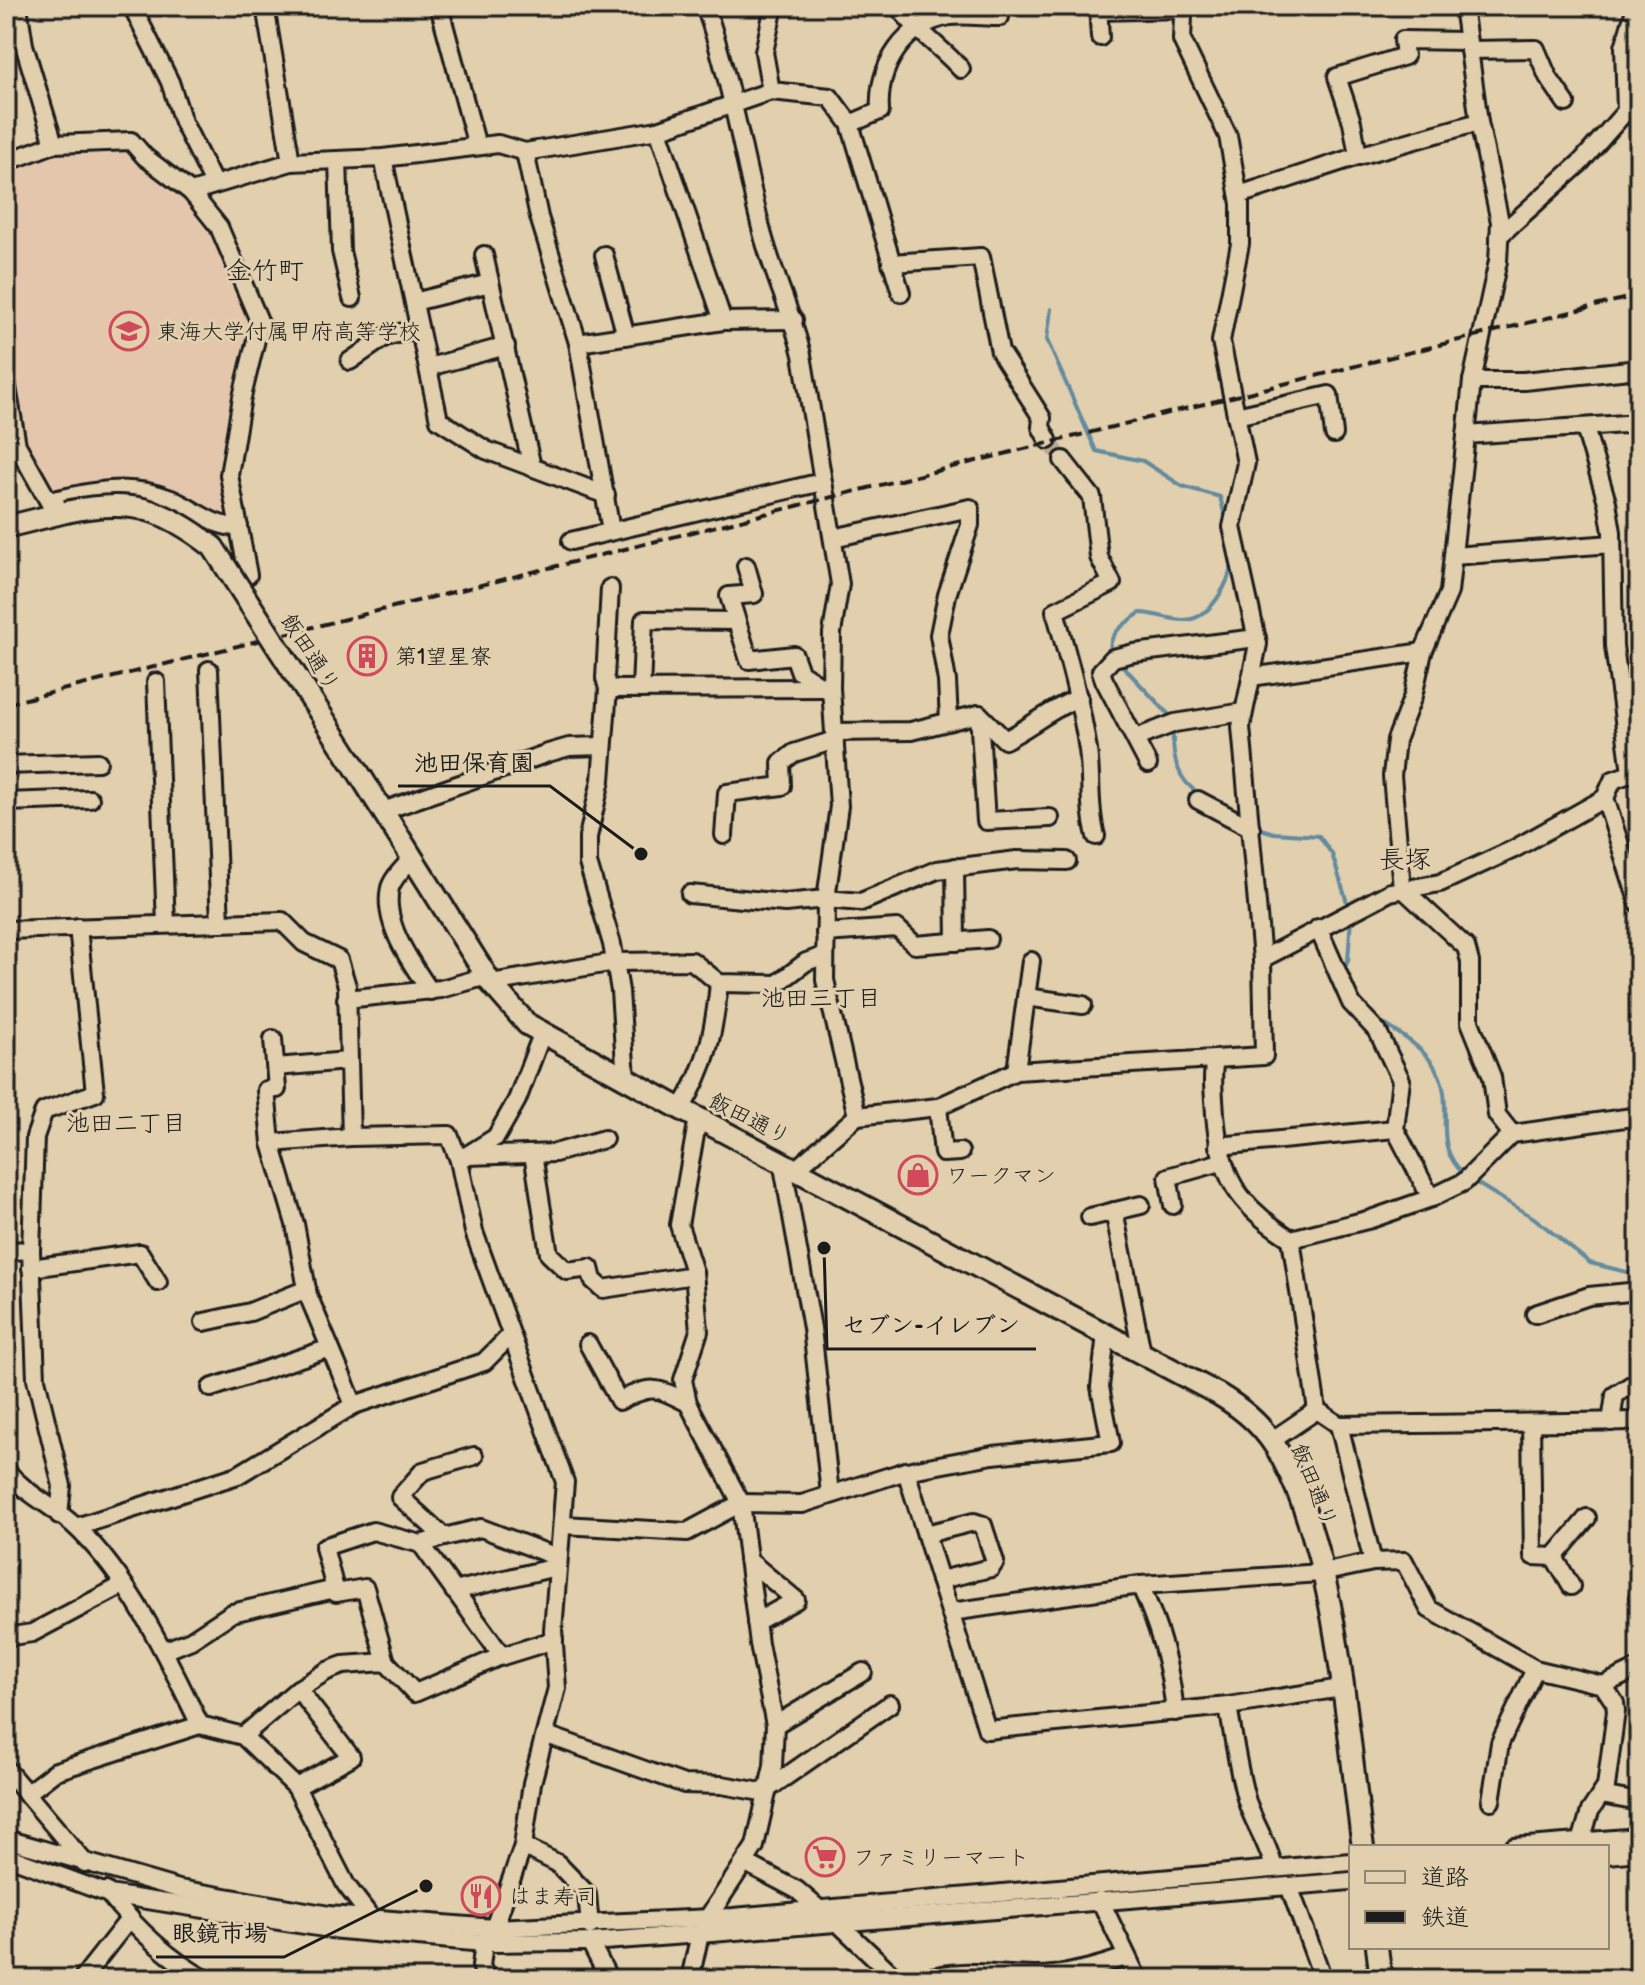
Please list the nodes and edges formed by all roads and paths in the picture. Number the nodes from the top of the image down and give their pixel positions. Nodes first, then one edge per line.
1 (18, 6) edge
2 (132, 6) edge
3 (265, 6) edge
4 (439, 6) edge
5 (705, 6) edge
6 (774, 6) edge
7 (898, 6) edge
8 (1463, 6) edge
9 (1636, 6) edge
10 (1098, 8) edge
11 (1186, 8) edge
12 (1000, 17) dead end
13 (915, 30) junction
14 (1100, 37) dead end
15 (1468, 45) junction
16 (961, 69) dead end
17 (771, 91) junction
18 (731, 103) junction
19 (1566, 103) dead end
20 (1633, 107) edge
21 (1479, 122) junction
22 (850, 124) junction
23 (658, 130) junction
24 (54, 144) junction
25 (477, 146) junction
26 (525, 152) junction
27 (1358, 156) junction
28 (383, 158) junction
29 (338, 160) junction
30 (6, 162) edge
31 (291, 162) junction
32 (214, 184) junction
33 (191, 192) junction
34 (1239, 195) junction
35 (1499, 236) junction
36 (484, 255) dead end
37 (604, 255) dead end
38 (891, 263) junction
39 (490, 283) junction
40 (901, 293) dead end
41 (352, 298) dead end
42 (414, 302) junction
43 (794, 320) junction
44 (723, 321) junction
45 (419, 328) junction
46 (626, 336) junction
47 (578, 343) junction
48 (506, 346) junction
49 (350, 361) dead end
50 (429, 367) junction
51 (1639, 369) edge
52 (6, 381) edge
53 (1472, 381) junction
54 (1236, 416) junction
55 (1639, 423) edge
56 (1585, 428) junction
57 (1334, 434) dead end
58 (1466, 435) junction
59 (1048, 440) tunnel mouth
60 (1063, 460) tunnel mouth
61 (532, 467) junction
62 (822, 482) junction
63 (606, 495) junction
64 (57, 509) junction
65 (6, 527) edge
66 (239, 527) junction
67 (611, 531) junction
68 (833, 538) junction
69 (571, 541) dead end
70 (1612, 544) junction
71 (1453, 556) junction
72 (746, 566) dead end
73 (248, 575) dead end
74 (610, 588) dead end
75 (737, 621) junction
76 (1257, 638) junction
77 (1423, 652) junction
78 (209, 670) dead end
79 (1251, 677) junction
80 (156, 682) dead end
81 (608, 689) junction
82 (641, 689) junction
83 (830, 689) junction
84 (1079, 698) junction
85 (1243, 712) junction
86 (979, 714) junction
87 (949, 721) junction
88 (835, 736) junction
89 (1136, 738) junction
90 (602, 746) junction
91 (98, 762) dead end
92 (1148, 764) dead end
93 (6, 765) edge
94 (1635, 771) edge
95 (1605, 798) junction
96 (90, 799) dead end
97 (1198, 800) dead end
98 (6, 802) edge
99 (383, 811) junction
100 (1050, 818) dead end
101 (1251, 828) junction
102 (724, 835) dead end
103 (1096, 836) dead end
104 (412, 858) junction
105 (1067, 861) dead end
106 (955, 867) junction
107 (1402, 888) junction
108 (690, 894) dead end
109 (826, 899) junction
110 (1639, 904) edge
111 (220, 923) junction
112 (166, 924) junction
113 (78, 927) junction
114 (1318, 928) junction
115 (6, 930) edge
116 (825, 933) junction
117 (988, 939) dead end
118 (956, 942) junction
119 (823, 956) junction
120 (1262, 959) junction
121 (1031, 961) dead end
122 (615, 962) junction
123 (489, 979) junction
124 (719, 983) junction
125 (430, 991) junction
126 (1026, 997) junction
127 (346, 999) junction
128 (1083, 1005) dead end
129 (542, 1034) junction
130 (273, 1039) dead end
131 (1215, 1059) junction
132 (348, 1061) junction
133 (276, 1067) junction
134 (1016, 1071) junction
135 (626, 1079) junction
136 (938, 1107) junction
137 (689, 1113) junction
138 (857, 1116) junction
139 (1639, 1116) edge
140 (1395, 1129) junction
141 (1512, 1134) junction
142 (351, 1137) junction
143 (604, 1139) dead end
144 (271, 1143) junction
145 (960, 1152) dead end
146 (533, 1154) junction
147 (1219, 1154) junction
148 (462, 1158) junction
149 (789, 1165) junction
150 (1431, 1198) junction
151 (1141, 1205) dead end
152 (1173, 1205) dead end
153 (1114, 1211) junction
154 (1090, 1217) dead end
155 (1291, 1239) junction
156 (6, 1250) edge
157 (31, 1259) junction
158 (694, 1275) junction
159 (158, 1282) dead end
160 (307, 1289) junction
161 (1639, 1291) edge
162 (1535, 1314) dead end
163 (204, 1322) dead end
164 (1106, 1334) junction
165 (510, 1336) junction
166 (588, 1344) dead end
167 (330, 1348) junction
168 (1142, 1353) junction
169 (1639, 1380) edge
170 (211, 1388) dead end
171 (688, 1403) junction
172 (354, 1405) junction
173 (1317, 1410) junction
174 (1639, 1421) edge
175 (1611, 1422) junction
176 (1531, 1423) junction
177 (1339, 1425) junction
178 (1271, 1441) junction
179 (474, 1456) dead end
180 (6, 1470) edge
181 (906, 1471) junction
182 (830, 1494) junction
183 (741, 1503) junction
184 (59, 1515) junction
185 (1587, 1518) dead end
186 (563, 1525) junction
187 (76, 1527) junction
188 (926, 1534) junction
189 (444, 1537) junction
190 (421, 1544) junction
191 (1554, 1557) junction
192 (748, 1560) junction
193 (556, 1562) junction
194 (1373, 1562) junction
195 (1321, 1573) junction
196 (940, 1580) junction
197 (123, 1585) junction
198 (1140, 1585) junction
199 (1571, 1586) dead end
200 (335, 1589) junction
201 (454, 1591) junction
202 (951, 1612) junction
203 (756, 1622) junction
204 (6, 1637) edge
205 (554, 1640) junction
206 (164, 1651) junction
207 (502, 1656) junction
208 (386, 1662) junction
209 (1639, 1668) edge
210 (1535, 1669) junction
211 (863, 1672) dead end
212 (1603, 1685) junction
213 (1341, 1688) junction
214 (298, 1689) junction
215 (890, 1704) dead end
216 (1228, 1706) junction
217 (1175, 1712) junction
218 (200, 1725) junction
219 (775, 1725) junction
220 (547, 1735) junction
221 (243, 1736) junction
222 (6, 1769) edge
223 (296, 1787) junction
224 (768, 1791) junction
225 (26, 1794) junction
226 (1601, 1795) junction
227 (1491, 1801) dead end
228 (1639, 1802) edge
229 (1639, 1837) edge
230 (6, 1839) edge
231 (1581, 1842) junction
232 (1363, 1845) edge
233 (1541, 1845) edge
234 (523, 1846) junction
235 (1639, 1852) edge
236 (1609, 1855) edge
237 (6, 1856) edge
238 (1349, 1862) edge
239 (746, 1863) junction
240 (86, 1865) junction
241 (1274, 1869) junction
242 (1349, 1881) edge
243 (1289, 1886) junction
244 (109, 1894) junction
245 (1100, 1900) junction
246 (819, 1909) junction
247 (130, 1918) junction
248 (372, 1919) junction
249 (837, 1922) junction
250 (703, 1927) junction
251 (494, 1928) junction
252 (590, 1934) junction
253 (484, 1943) junction
254 (1377, 1949) edge
255 (1126, 1957) junction
256 (82, 1979) edge
257 (205, 1979) edge
258 (487, 1979) edge
259 (609, 1979) edge
260 (690, 1979) edge
261 (902, 1979) edge
262 (925, 1979) edge
263 (1138, 1979) edge
264 (1323, 1979) edge
265 (1381, 1979) edge

1 - 24 street
2 - 32 street
3 - 31 street
4 - 25 street
5 - 18 street
6 - 17 street
7 - 13 street
8 - 15 street
9 - 20 street
10 - 11 street
10 - 14 street
11 - 34 street
12 - 13 street
13 - 16 street
13 - 22 street
15 - 19 street
15 - 21 street
15 - 27 street
17 - 18 street
17 - 22 street
18 - 23 street
18 - 43 street
20 - 35 street
21 - 27 street
21 - 35 street
22 - 38 street
23 - 26 street
23 - 44 street
24 - 30 street
24 - 33 street
25 - 26 street
25 - 28 street
26 - 47 street
27 - 34 street
28 - 29 street
28 - 42 street
29 - 31 street
29 - 41 street
31 - 32 street
32 - 33 street
33 - 66 street
34 - 54 street
35 - 53 street
36 - 39 street
37 - 46 street
38 - 40 street
38 - 59 street
39 - 42 street
39 - 48 street
42 - 45 street
43 - 44 street
43 - 62 street
44 - 46 street
45 - 49 street
45 - 50 street
46 - 47 street
47 - 63 street
48 - 50 street
48 - 61 street
50 - 61 street
51 - 53 street
52 - 64 street
53 - 58 street
54 - 57 street
54 - 76 street
55 - 56 street
56 - 58 street
56 - 70 street
58 - 71 street
60 - 84 street
61 - 63 street
62 - 67 street
62 - 68 street
63 - 67 street
64 - 65 main road, 飯田通り
64 - 66 street
64 - 99 main road, 飯田通り, bridge
66 - 73 street
67 - 69 street
68 - 83 street
68 - 87 street
70 - 71 street
70 - 94 street
71 - 77 street
72 - 75 street
74 - 81 street
75 - 82 street
75 - 83 street
76 - 79 street
76 - 89 street
77 - 79 street
77 - 107 street
78 - 111 street
79 - 85 street
80 - 112 street
81 - 82 street
81 - 90 street
82 - 83 street
83 - 88 street
84 - 86 street
84 - 103 street
85 - 89 street
85 - 101 street
86 - 87 street
86 - 100 street
87 - 88 street
88 - 102 street
88 - 109 street
89 - 92 street
90 - 99 street
90 - 122 street
91 - 93 street
94 - 95 street
95 - 107 street
95 - 110 street
96 - 98 street
97 - 101 street
99 - 104 main road, 飯田通り
101 - 120 street
104 - 123 main road, 飯田通り
104 - 125 street
105 - 106 street
106 - 109 street
106 - 118 street
107 - 114 street
107 - 141 street
108 - 109 street
109 - 116 street
111 - 112 street
111 - 127 street
112 - 113 street
113 - 115 street
113 - 157 street
114 - 120 street
114 - 140 street
116 - 118 street
116 - 119 street
117 - 118 street
119 - 124 street
119 - 138 street
120 - 131 street
121 - 126 street
122 - 123 street
122 - 124 street
122 - 135 street
123 - 125 street
123 - 129 main road, 飯田通り
124 - 137 street
125 - 127 street
126 - 128 street
126 - 134 street
127 - 132 street
129 - 135 main road, 飯田通り
129 - 148 street
130 - 133 street
131 - 134 street
131 - 147 street
132 - 133 street
132 - 142 street
133 - 144 street
134 - 136 street
135 - 137 main road, 飯田通り
136 - 138 street
136 - 145 street
137 - 149 main road, 飯田通り
137 - 158 street
138 - 149 street
139 - 141 street
140 - 147 street
140 - 150 street
141 - 150 street
142 - 144 street
142 - 148 street
143 - 146 street
144 - 160 street
146 - 148 street
146 - 158 street
147 - 152 street
147 - 155 street
148 - 165 street
149 - 164 main road, 飯田通り
149 - 182 street
150 - 155 street
151 - 153 street
153 - 154 street
153 - 168 street
155 - 173 street
156 - 157 street
157 - 159 street
157 - 184 street
158 - 171 street
160 - 163 street
160 - 167 street
161 - 162 street
164 - 168 main road, 飯田通り
164 - 181 street
165 - 172 street
165 - 186 street
166 - 171 street
167 - 170 street
167 - 172 street
168 - 178 main road, 飯田通り
169 - 175 street
171 - 183 street
172 - 187 street
173 - 177 street
173 - 178 street
174 - 175 street
175 - 176 street
176 - 177 street
176 - 191 street
177 - 194 street
178 - 195 main road, 飯田通り
179 - 189 street
180 - 184 street
181 - 182 street
181 - 188 street
182 - 183 street
183 - 186 street
183 - 192 street
184 - 187 street
185 - 191 street
186 - 193 street
187 - 197 street
188 - 196 street
188 - 196 street
189 - 190 street
189 - 193 street
190 - 200 street
190 - 201 street
191 - 199 street
192 - 203 street
192 - 203 street
193 - 201 street
193 - 205 street
194 - 195 street
194 - 210 street
195 - 198 street
195 - 213 main road, 飯田通り
196 - 202 street
197 - 204 street
197 - 206 street
198 - 202 street
198 - 217 street
200 - 206 street
200 - 208 street
201 - 207 street
202 - 217 street
203 - 219 street
205 - 207 street
205 - 220 street
206 - 218 street
207 - 208 street
208 - 214 street
209 - 212 street
210 - 212 street
210 - 227 street
211 - 219 street
212 - 226 street
213 - 216 street
213 - 232 main road, 飯田通り
214 - 221 street
214 - 223 street
215 - 224 street
216 - 217 street
216 - 241 street
218 - 221 street
218 - 225 street
219 - 224 street
220 - 224 street
220 - 234 street
221 - 223 street
222 - 225 street
223 - 248 street
224 - 239 street
225 - 240 street
226 - 228 street
226 - 231 street
229 - 231 street
230 - 240 street
231 - 233 street
234 - 251 street
234 - 252 street
235 - 236 street
237 - 244 street
238 - 241 street
239 - 246 street
239 - 250 street
240 - 244 street
240 - 248 street
241 - 246 street
242 - 243 street
243 - 245 street
243 - 264 street
244 - 247 street
244 - 253 street
245 - 249 street
245 - 255 street
246 - 250 street
247 - 256 street
247 - 257 street
248 - 251 street
249 - 250 street
249 - 261 street
250 - 252 street
250 - 260 street
251 - 252 street
251 - 253 street
252 - 253 street
252 - 259 street
253 - 258 street
254 - 265 main road
255 - 262 street
255 - 263 street

